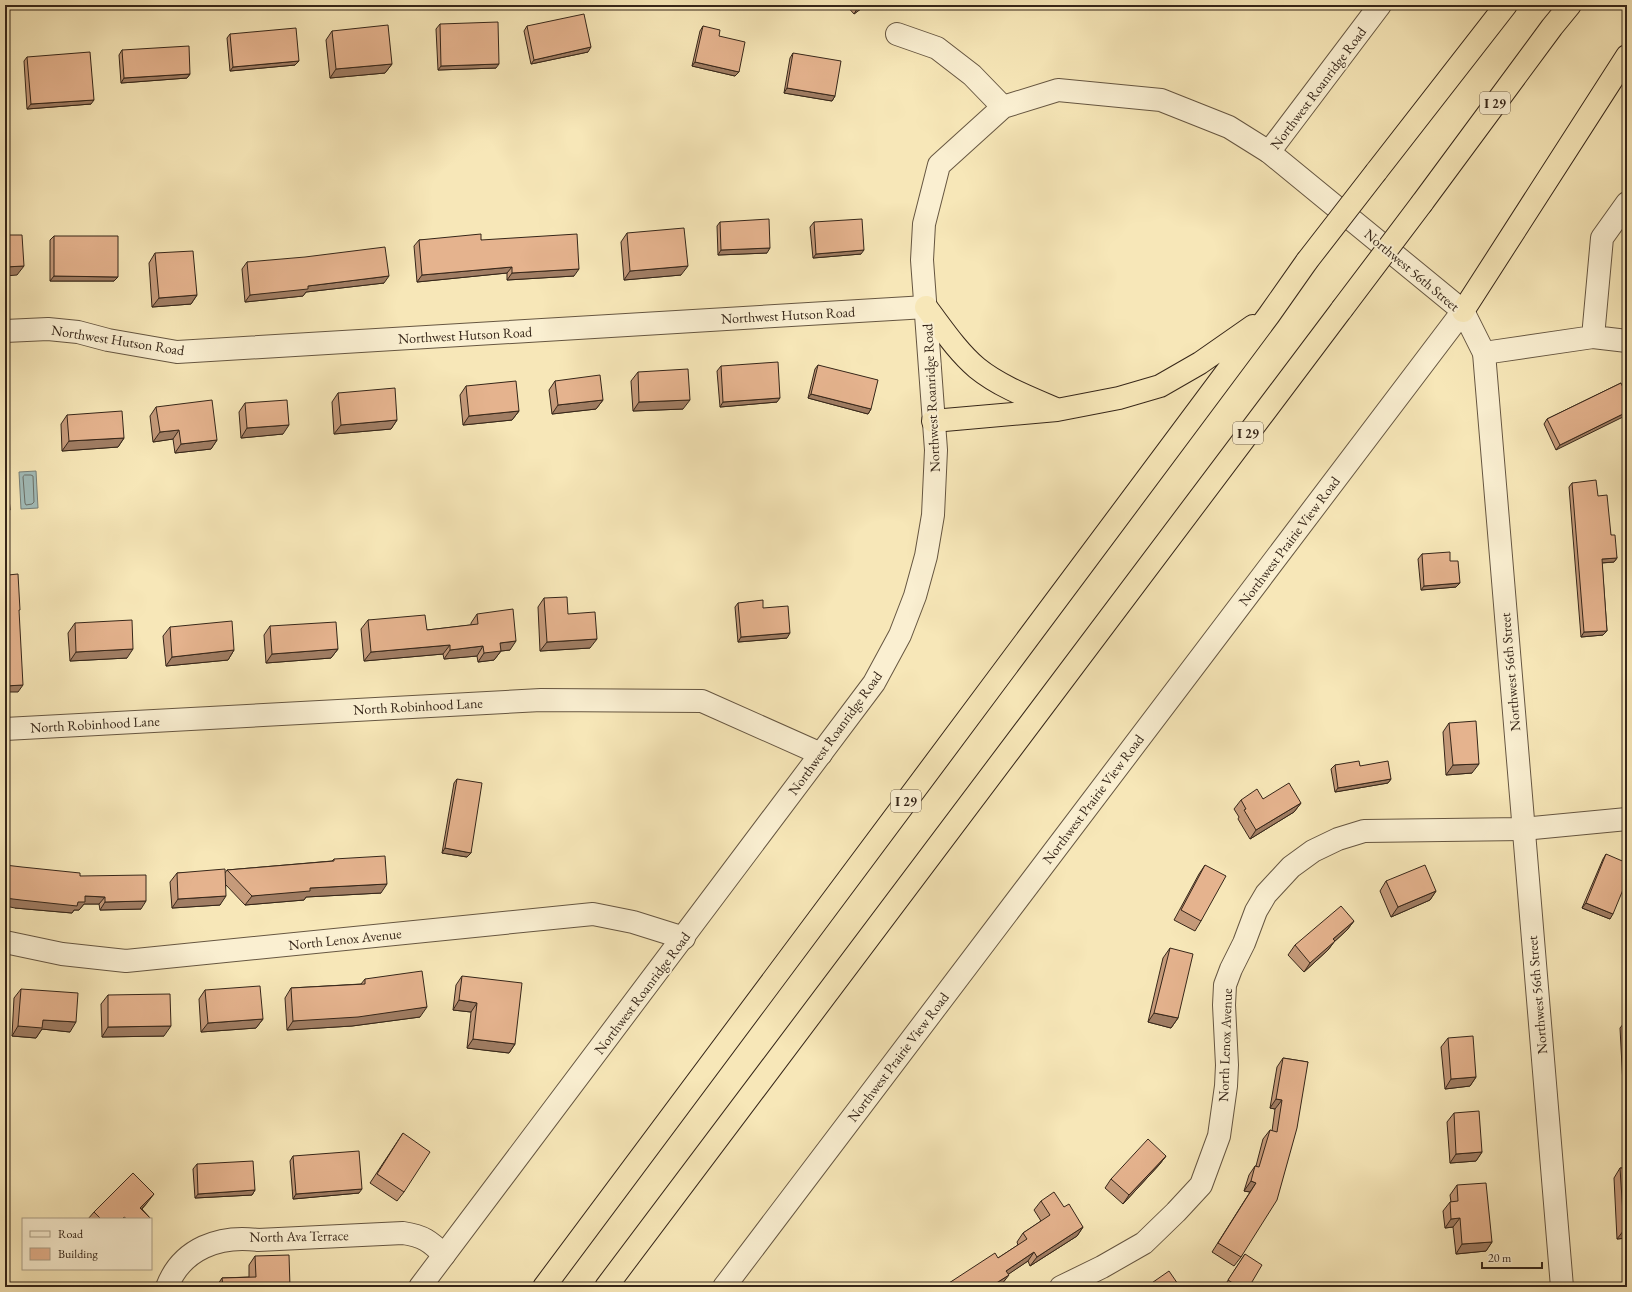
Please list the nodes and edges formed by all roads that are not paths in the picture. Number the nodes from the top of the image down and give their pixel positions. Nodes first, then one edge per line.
1 (1380, 5) edge
2 (1506, 5) edge
3 (1570, 5) edge
4 (897, 34) dead end
5 (1627, 56) edge
6 (1003, 106) junction
7 (1269, 152) junction
8 (1627, 203) edge
9 (926, 307) junction
10 (1463, 311) junction
11 (1269, 315) junction
12 (5, 330) edge
13 (1593, 337) junction
14 (1627, 341) edge
15 (1484, 353) junction
16 (1057, 410) junction
17 (933, 421) junction
18 (5, 729) edge
19 (821, 754) junction
20 (1627, 819) edge
21 (1523, 829) junction
22 (684, 938) junction
23 (5, 942) edge
24 (444, 1255) junction
25 (167, 1287) edge
26 (420, 1287) edge
27 (544, 1287) edge
28 (606, 1287) edge
29 (724, 1287) edge
30 (1061, 1287) edge
31 (1562, 1287) edge

1 - 7 street, Northwest Roanridge Road
2 - 11 highway, I 29, bridge
3 - 28 highway, I 29, bridge
4 - 6 street
5 - 10 highway
6 - 7 street, Northwest Roanridge Road
6 - 9 street, Northwest Roanridge Road
7 - 10 street, Northwest 56th Street
8 - 13 street
9 - 12 street, Northwest Hutson Road
9 - 16 highway
9 - 17 street, Northwest Roanridge Road
10 - 15 street, Northwest 56th Street
10 - 29 street, Northwest Prairie View Road
11 - 16 highway
11 - 27 highway, I 29
13 - 14 street
13 - 15 street
15 - 21 street, Northwest 56th Street
16 - 17 highway
17 - 19 street, Northwest Roanridge Road
18 - 19 street, North Robinhood Lane
19 - 22 street, Northwest Roanridge Road
20 - 21 street, North Lenox Avenue
21 - 30 street, North Lenox Avenue
21 - 31 street, Northwest 56th Street
22 - 23 street, North Lenox Avenue
22 - 24 street, Northwest Roanridge Road
24 - 25 street, North Ava Terrace
24 - 26 street, Northwest Roanridge Road

